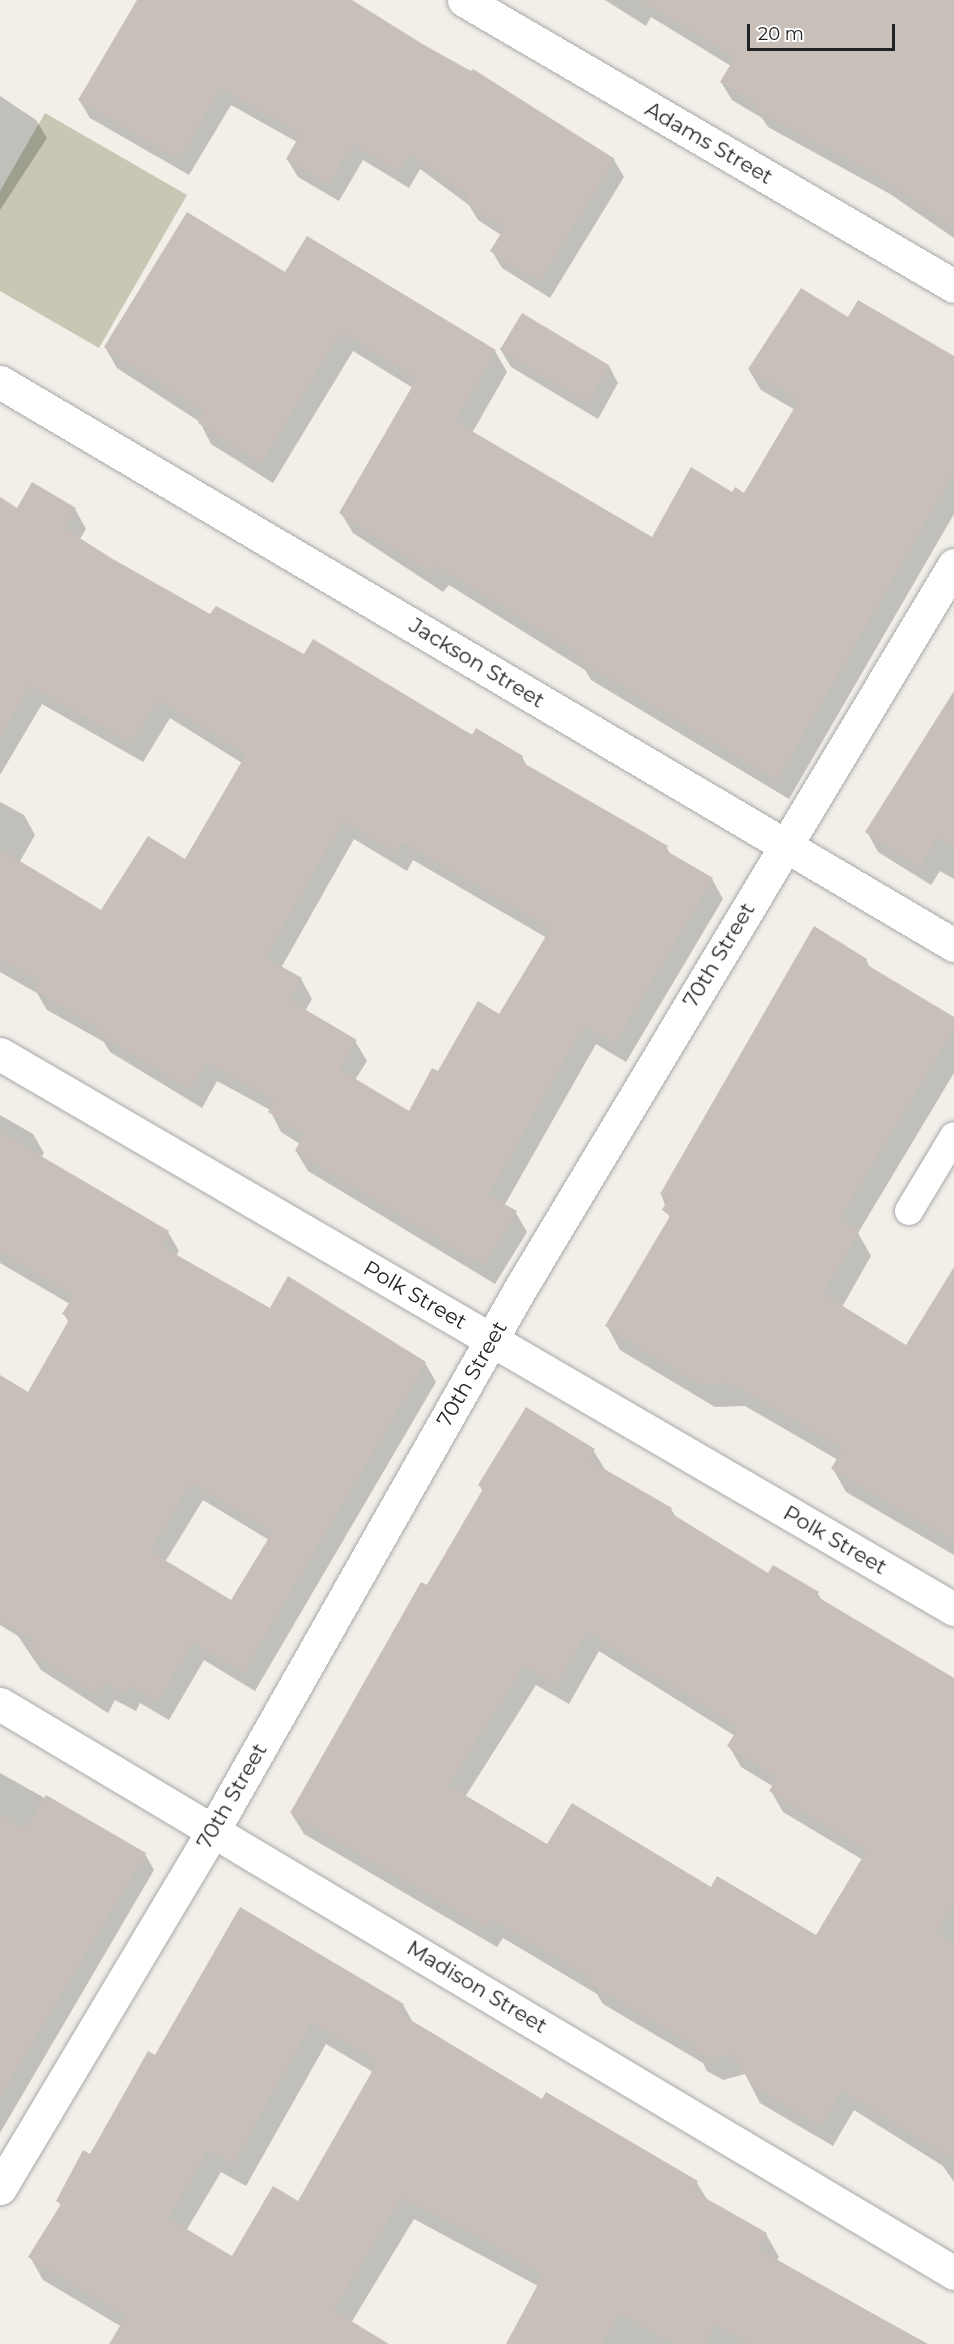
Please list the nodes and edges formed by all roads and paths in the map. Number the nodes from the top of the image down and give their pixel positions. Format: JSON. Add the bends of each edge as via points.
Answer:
{"nodes":[{"id":1,"x":464,"y":0,"type":"edge"},
{"id":2,"x":954,"y":286,"type":"edge"},
{"id":3,"x":0,"y":382,"type":"edge"},
{"id":4,"x":954,"y":565,"type":"edge"},
{"id":5,"x":784,"y":844,"type":"junction"},
{"id":6,"x":954,"y":945,"type":"edge"},
{"id":7,"x":0,"y":1054,"type":"edge"},
{"id":8,"x":954,"y":1136,"type":"edge"},
{"id":9,"x":909,"y":1211,"type":"dead end"},
{"id":10,"x":492,"y":1340,"type":"junction"},
{"id":11,"x":954,"y":1610,"type":"edge"},
{"id":12,"x":0,"y":1704,"type":"edge"},
{"id":13,"x":214,"y":1830,"type":"junction"},
{"id":14,"x":0,"y":2188,"type":"edge"},
{"id":15,"x":954,"y":2273,"type":"edge"}],
"edges":[{"from":1,"to":2,"type":"street","name":"Adams Street"},
{"from":3,"to":5,"type":"street","name":"Jackson Street"},
{"from":4,"to":5,"type":"street","name":"70th Street"},
{"from":5,"to":6,"type":"street","name":"Jackson Street"},
{"from":5,"to":10,"type":"street","name":"70th Street"},
{"from":7,"to":10,"type":"street","name":"Polk Street"},
{"from":8,"to":9,"type":"lane"},
{"from":10,"to":11,"type":"street","name":"Polk Street"},
{"from":10,"to":13,"type":"street","name":"70th Street"},
{"from":12,"to":13,"type":"street","name":"Madison Street"},
{"from":13,"to":14,"type":"street","name":"70th Street"},
{"from":13,"to":15,"type":"street","name":"Madison Street"}]}
